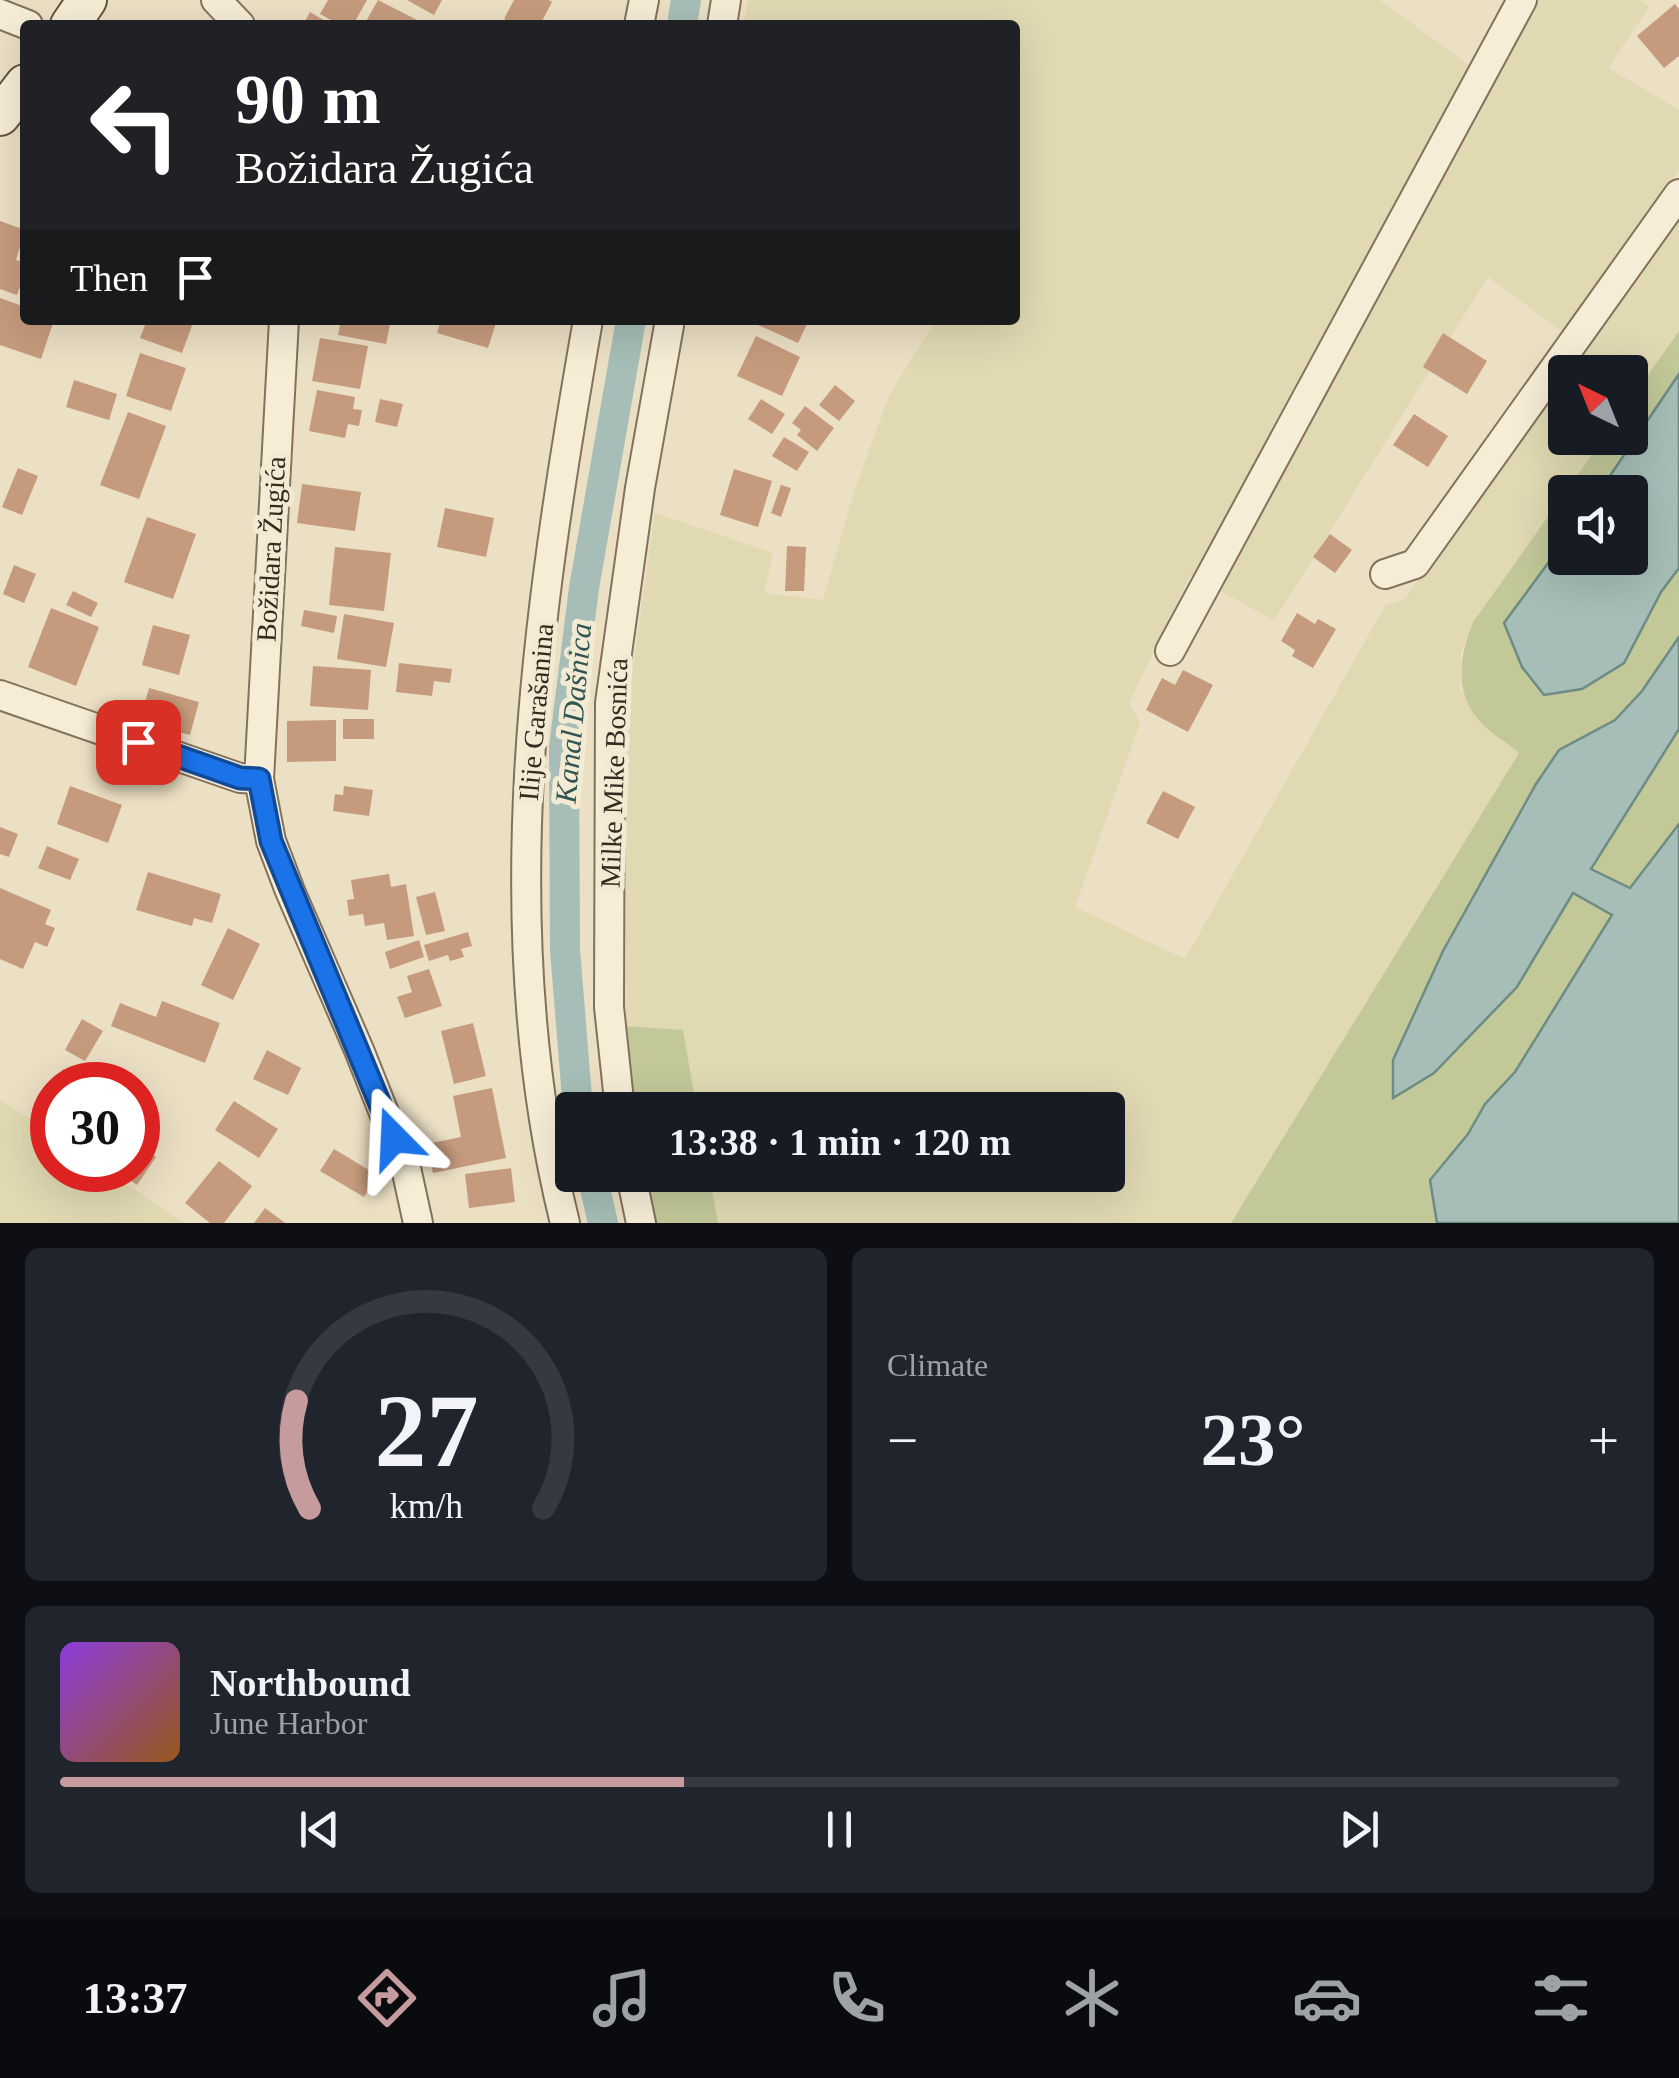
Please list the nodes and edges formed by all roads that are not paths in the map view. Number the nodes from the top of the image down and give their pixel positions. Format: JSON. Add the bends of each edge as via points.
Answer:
{"nodes":[{"id":1,"x":216,"y":0,"type":"edge"},
{"id":2,"x":1522,"y":0,"type":"edge"},
{"id":3,"x":235,"y":20,"type":"edge"},
{"id":4,"x":20,"y":90,"type":"edge"},
{"id":5,"x":0,"y":116,"type":"edge"},
{"id":6,"x":1679,"y":194,"type":"edge"},
{"id":7,"x":284,"y":325,"type":"edge"},
{"id":8,"x":587,"y":325,"type":"edge"},
{"id":9,"x":669,"y":325,"type":"edge"},
{"id":10,"x":1385,"y":574,"type":"dead end"},
{"id":11,"x":1170,"y":651,"type":"dead end"},
{"id":12,"x":0,"y":695,"type":"edge"},
{"id":13,"x":259,"y":779,"type":"junction"},
{"id":14,"x":618,"y":1092,"type":"edge"},
{"id":15,"x":635,"y":1192,"type":"edge"},
{"id":16,"x":418,"y":1223,"type":"edge"},
{"id":17,"x":565,"y":1223,"type":"edge"},
{"id":18,"x":641,"y":1223,"type":"edge"}],
"edges":[{"from":1,"to":3,"type":"street"},
{"from":2,"to":11,"type":"street"},
{"from":4,"to":5,"type":"main road"},
{"from":6,"to":10,"type":"street","via":[[1415,564]]},
{"from":7,"to":13,"type":"street","name":"Božidara Žugića"},
{"from":8,"to":17,"type":"street","name":"Ilije Garašanina","via":[[559,485],[528,764],[528,998],[548,1157]]},
{"from":9,"to":14,"type":"street","name":"Milke Mike Bosnića","via":[[610,703],[609,1008]]},
{"from":12,"to":13,"type":"street"},
{"from":13,"to":16,"type":"street","name":"Božidara Žugića","via":[[271,841],[406,1168]]},
{"from":15,"to":18,"type":"street"}]}
